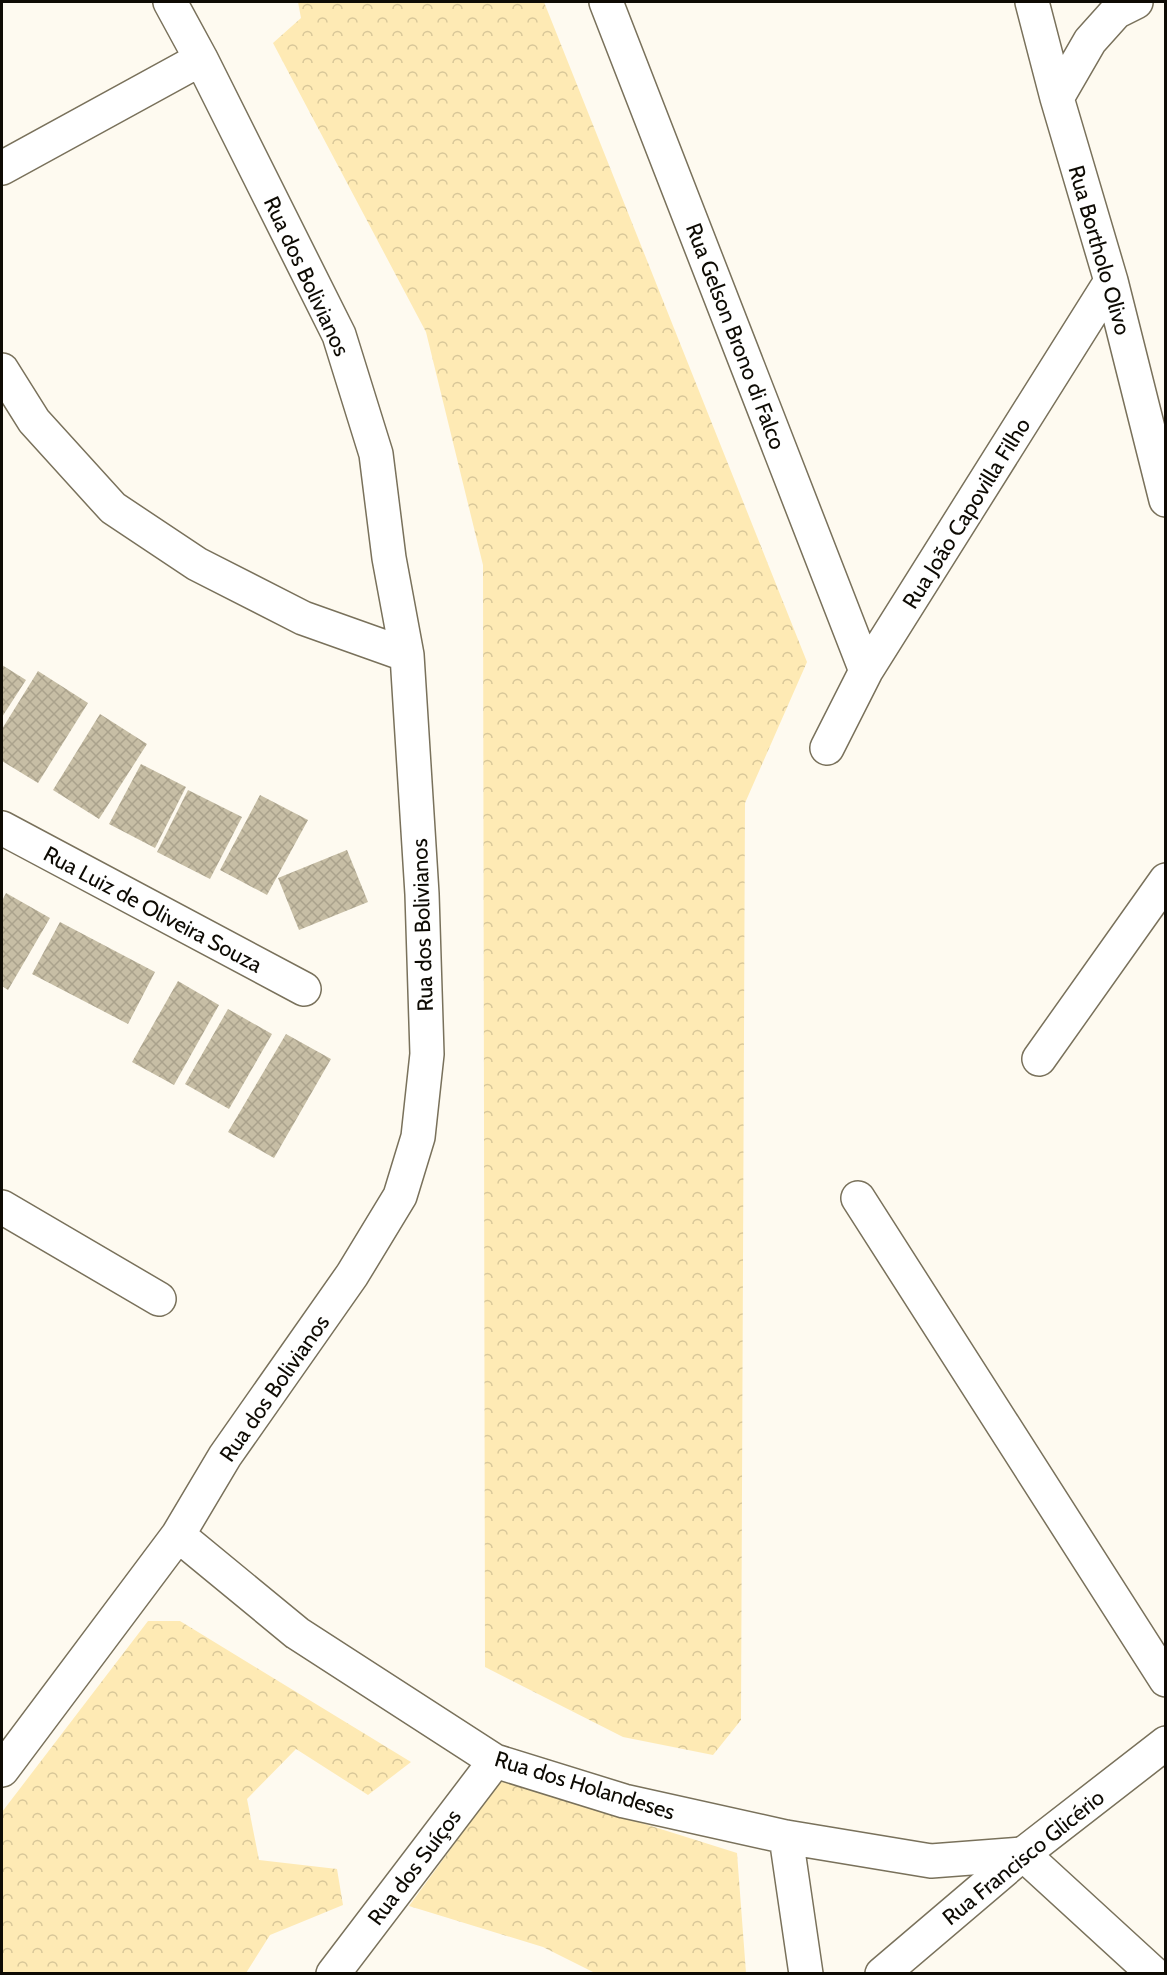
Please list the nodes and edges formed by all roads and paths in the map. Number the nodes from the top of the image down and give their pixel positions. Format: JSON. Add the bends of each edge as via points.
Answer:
{"nodes":[{"id":1,"x":170,"y":2,"type":"edge"},
{"id":2,"x":606,"y":2,"type":"edge"},
{"id":3,"x":1032,"y":2,"type":"edge"},
{"id":4,"x":1136,"y":2,"type":"edge"},
{"id":5,"x":201,"y":59,"type":"junction"},
{"id":6,"x":1057,"y":98,"type":"junction"},
{"id":7,"x":2,"y":168,"type":"edge"},
{"id":8,"x":1111,"y":281,"type":"junction"},
{"id":9,"x":2,"y":370,"type":"edge"},
{"id":10,"x":1166,"y":500,"type":"edge"},
{"id":11,"x":407,"y":655,"type":"junction"},
{"id":12,"x":866,"y":671,"type":"junction"},
{"id":13,"x":827,"y":748,"type":"dead end"},
{"id":14,"x":2,"y":828,"type":"edge"},
{"id":15,"x":1166,"y":880,"type":"edge"},
{"id":16,"x":304,"y":989,"type":"dead end"},
{"id":17,"x":1039,"y":1059,"type":"dead end"},
{"id":18,"x":858,"y":1198,"type":"dead end"},
{"id":19,"x":2,"y":1207,"type":"edge"},
{"id":20,"x":159,"y":1299,"type":"dead end"},
{"id":21,"x":178,"y":1535,"type":"junction"},
{"id":22,"x":1166,"y":1680,"type":"edge"},
{"id":23,"x":1166,"y":1743,"type":"edge"},
{"id":24,"x":495,"y":1761,"type":"junction"},
{"id":25,"x":2,"y":1770,"type":"edge"},
{"id":26,"x":786,"y":1837,"type":"junction"},
{"id":27,"x":1023,"y":1854,"type":"junction"},
{"id":28,"x":333,"y":1974,"type":"edge"},
{"id":29,"x":806,"y":1974,"type":"edge"},
{"id":30,"x":882,"y":1974,"type":"edge"},
{"id":31,"x":1154,"y":1974,"type":"edge"}],
"edges":[{"from":1,"to":5,"type":"street","name":"Rua dos Bolivianos"},
{"from":2,"to":12,"type":"street","name":"Rua Gelson Brono di Falco"},
{"from":3,"to":6,"type":"street","name":"Rua Bortholo Olivo"},
{"from":4,"to":6,"type":"street","via":[[1116,12],[1090,41]]},
{"from":5,"to":7,"type":"street"},
{"from":5,"to":11,"type":"street","name":"Rua dos Bolivianos","via":[[339,334],[376,454],[389,558]]},
{"from":6,"to":8,"type":"street","name":"Rua Bortholo Olivo"},
{"from":8,"to":10,"type":"street","name":"Rua Bortholo Olivo"},
{"from":8,"to":12,"type":"street","name":"Rua João Capovilla Filho"},
{"from":9,"to":11,"type":"street","via":[[34,421],[113,508],[197,564],[303,618]]},
{"from":11,"to":21,"type":"street","name":"Rua dos Bolivianos","via":[[423,894],[427,1054],[418,1137],[400,1196],[358,1265],[225,1456]]},
{"from":12,"to":13,"type":"street","name":"Rua João Capovilla Filho"},
{"from":14,"to":16,"type":"street","name":"Rua Luiz de Oliveira Souza"},
{"from":15,"to":17,"type":"street"},
{"from":18,"to":22,"type":"street"},
{"from":19,"to":20,"type":"street"},
{"from":21,"to":24,"type":"street","name":"Rua dos Holandeses","via":[[297,1633]]},
{"from":21,"to":25,"type":"street","name":"Rua dos Bolivianos"},
{"from":23,"to":27,"type":"street","name":"Rua Francisco Glicério"},
{"from":24,"to":26,"type":"street","name":"Rua dos Holandeses","via":[[624,1801]]},
{"from":24,"to":28,"type":"street","name":"Rua dos Suíços"},
{"from":26,"to":27,"type":"street","name":"Rua dos Holandeses","via":[[931,1861]]},
{"from":26,"to":29,"type":"street"},
{"from":27,"to":30,"type":"street","name":"Rua Francisco Glicério"},
{"from":27,"to":31,"type":"street"}]}
